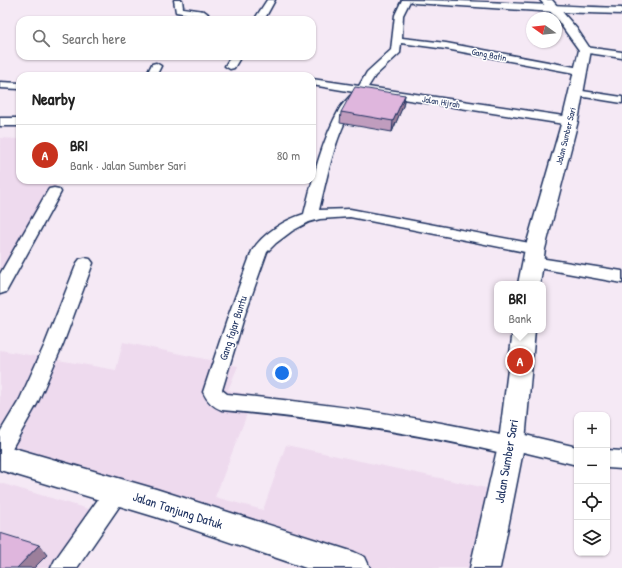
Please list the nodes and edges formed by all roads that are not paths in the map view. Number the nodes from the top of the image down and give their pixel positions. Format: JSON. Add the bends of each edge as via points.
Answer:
{"nodes":[{"id":1,"x":178,"y":0,"type":"edge"},
{"id":2,"x":271,"y":0,"type":"edge"},
{"id":3,"x":406,"y":0,"type":"edge"},
{"id":4,"x":414,"y":0,"type":"edge"},
{"id":5,"x":430,"y":0,"type":"edge"},
{"id":6,"x":550,"y":5,"type":"edge"},
{"id":7,"x":622,"y":11,"type":"edge"},
{"id":8,"x":204,"y":14,"type":"dead end"},
{"id":9,"x":261,"y":16,"type":"edge"},
{"id":10,"x":397,"y":40,"type":"junction"},
{"id":11,"x":585,"y":50,"type":"junction"},
{"id":12,"x":622,"y":55,"type":"edge"},
{"id":13,"x":234,"y":60,"type":"edge"},
{"id":14,"x":230,"y":66,"type":"dead end"},
{"id":15,"x":580,"y":71,"type":"junction"},
{"id":16,"x":316,"y":83,"type":"edge"},
{"id":17,"x":0,"y":85,"type":"edge"},
{"id":18,"x":16,"y":86,"type":"edge"},
{"id":19,"x":362,"y":89,"type":"junction"},
{"id":20,"x":576,"y":93,"type":"junction"},
{"id":21,"x":622,"y":100,"type":"edge"},
{"id":22,"x":570,"y":121,"type":"junction"},
{"id":23,"x":0,"y":122,"type":"edge"},
{"id":24,"x":16,"y":122,"type":"edge"},
{"id":25,"x":54,"y":192,"type":"dead end"},
{"id":26,"x":311,"y":216,"type":"junction"},
{"id":27,"x":534,"y":255,"type":"junction"},
{"id":28,"x":85,"y":263,"type":"dead end"},
{"id":29,"x":622,"y":277,"type":"edge"},
{"id":30,"x":530,"y":281,"type":"edge"},
{"id":31,"x":0,"y":288,"type":"edge"},
{"id":32,"x":524,"y":333,"type":"edge"},
{"id":33,"x":511,"y":444,"type":"junction"},
{"id":34,"x":0,"y":451,"type":"edge"},
{"id":35,"x":574,"y":455,"type":"edge"},
{"id":36,"x":0,"y":457,"type":"edge"},
{"id":37,"x":610,"y":459,"type":"edge"},
{"id":38,"x":622,"y":460,"type":"edge"},
{"id":39,"x":117,"y":491,"type":"junction"},
{"id":40,"x":312,"y":561,"type":"edge"},
{"id":41,"x":63,"y":568,"type":"edge"},
{"id":42,"x":354,"y":568,"type":"edge"},
{"id":43,"x":485,"y":568,"type":"edge"}],
"edges":[{"from":1,"to":8,"type":"street","via":[[179,10]]},
{"from":2,"to":9,"type":"street"},
{"from":3,"to":10,"type":"street","via":[[399,15]]},
{"from":4,"to":5,"type":"street"},
{"from":5,"to":6,"type":"street"},
{"from":6,"to":7,"type":"street"},
{"from":6,"to":11,"type":"street"},
{"from":10,"to":15,"type":"street","name":"Gang Batin","via":[[446,46]]},
{"from":10,"to":19,"type":"street","via":[[396,51],[371,74]]},
{"from":11,"to":12,"type":"street"},
{"from":11,"to":15,"type":"street","name":"Jalan Sumber Sari"},
{"from":13,"to":14,"type":"street"},
{"from":15,"to":20,"type":"street","name":"Jalan Sumber Sari"},
{"from":16,"to":19,"type":"street","name":"Jalan Hijrah"},
{"from":17,"to":18,"type":"street"},
{"from":19,"to":22,"type":"street","name":"Jalan Hijrah"},
{"from":19,"to":26,"type":"street","via":[[346,108],[335,131]]},
{"from":20,"to":21,"type":"street"},
{"from":20,"to":22,"type":"street","name":"Jalan Sumber Sari"},
{"from":22,"to":27,"type":"street","name":"Jalan Sumber Sari"},
{"from":23,"to":24,"type":"street"},
{"from":25,"to":31,"type":"street"},
{"from":26,"to":27,"type":"street","name":"Gang fajar Buntu","via":[[350,213]]},
{"from":26,"to":33,"type":"street","name":"Gang fajar Buntu","via":[[294,222],[260,251],[212,392],[222,402],[383,421]]},
{"from":27,"to":29,"type":"street","name":"Gang fajar Buntu"},
{"from":27,"to":30,"type":"street","name":"Jalan Sumber Sari"},
{"from":28,"to":34,"type":"street","via":[[27,404]]},
{"from":32,"to":33,"type":"street","name":"Jalan Sumber Sari"},
{"from":33,"to":35,"type":"street"},
{"from":33,"to":43,"type":"street","name":"Jalan Sumber Sari"},
{"from":36,"to":39,"type":"main road","name":"Jalan Tanjung Datuk"},
{"from":37,"to":38,"type":"street"},
{"from":39,"to":40,"type":"main road","name":"Jalan Tanjung Datuk"},
{"from":39,"to":41,"type":"street"},
{"from":40,"to":42,"type":"main road","name":"Jalan Tanjung Datuk"}]}
